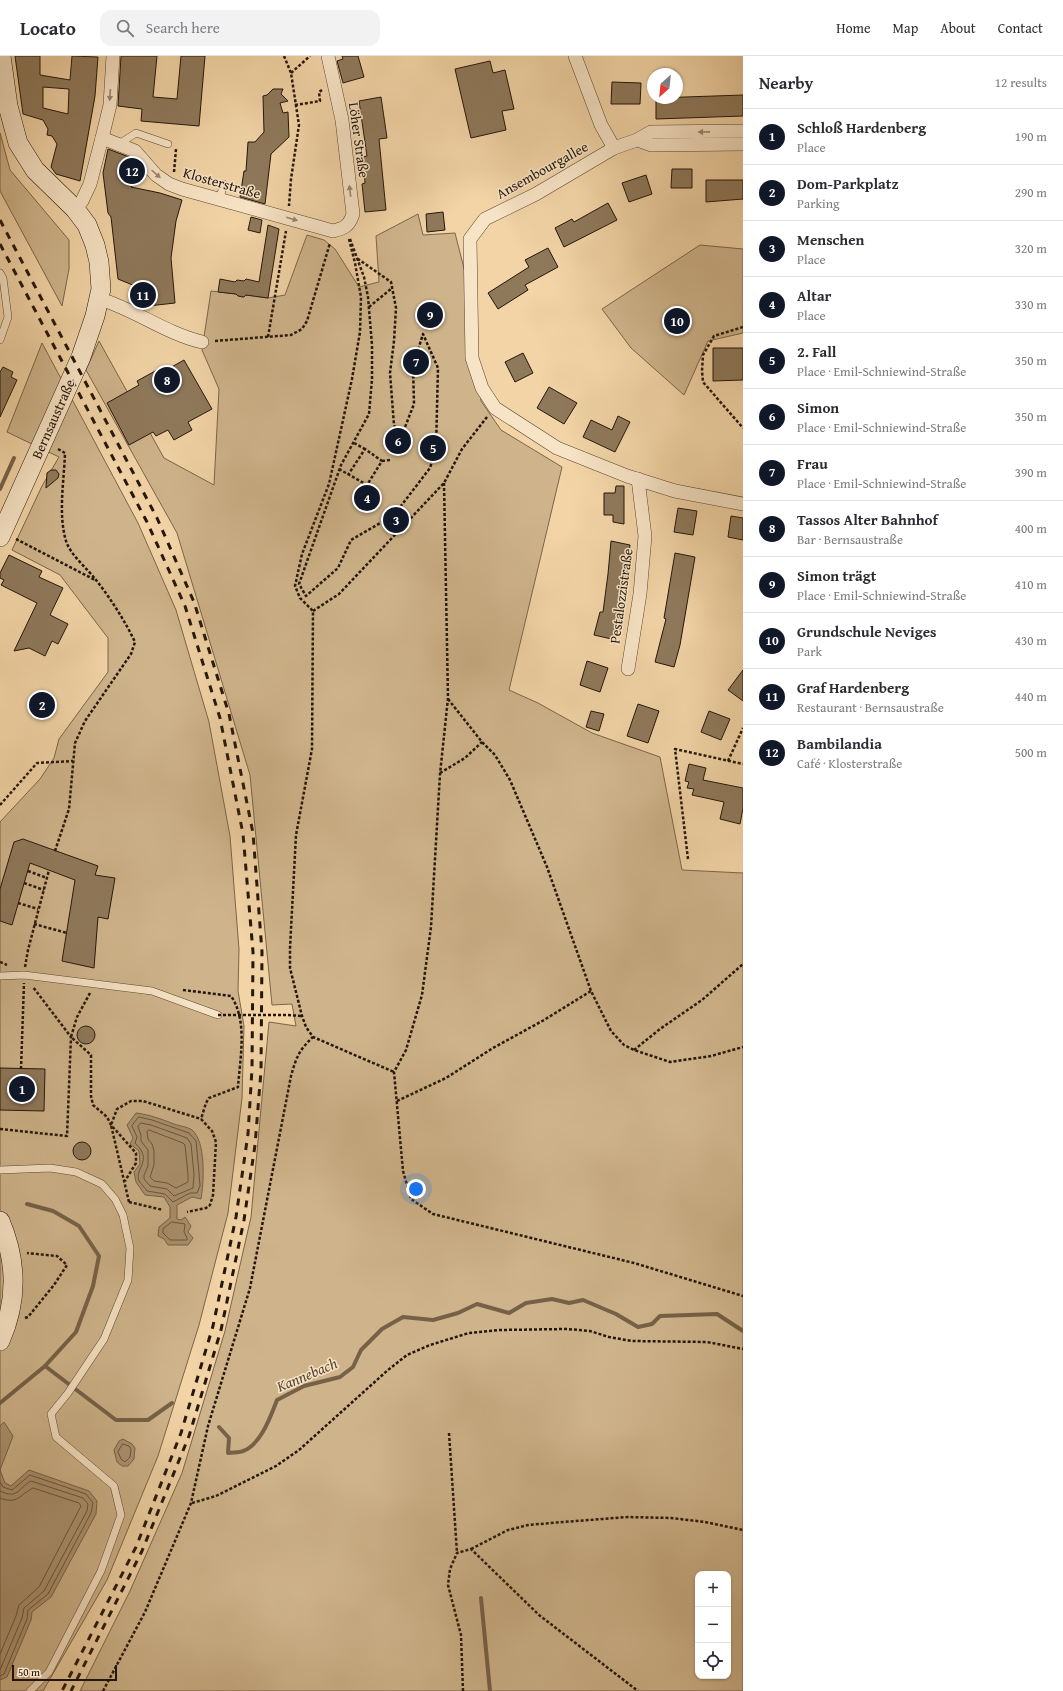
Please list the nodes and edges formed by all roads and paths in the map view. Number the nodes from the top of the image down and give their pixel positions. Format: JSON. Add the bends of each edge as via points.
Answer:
{"nodes":[{"id":1,"x":1,"y":56,"type":"edge"},
{"id":2,"x":113,"y":56,"type":"edge"},
{"id":3,"x":284,"y":56,"type":"edge"},
{"id":4,"x":310,"y":56,"type":"edge"},
{"id":5,"x":328,"y":56,"type":"edge"},
{"id":6,"x":575,"y":56,"type":"edge"},
{"id":7,"x":291,"y":73,"type":"junction"},
{"id":8,"x":319,"y":92,"type":"dead end"},
{"id":9,"x":295,"y":105,"type":"junction"},
{"id":10,"x":743,"y":131,"type":"edge"},
{"id":11,"x":102,"y":138,"type":"junction"},
{"id":12,"x":637,"y":140,"type":"junction"},
{"id":13,"x":119,"y":144,"type":"junction"},
{"id":14,"x":168,"y":144,"type":"joint"},
{"id":15,"x":743,"y":144,"type":"edge"},
{"id":16,"x":614,"y":148,"type":"junction"},
{"id":17,"x":174,"y":172,"type":"dead end"},
{"id":18,"x":223,"y":184,"type":"dead end"},
{"id":19,"x":220,"y":200,"type":"junction"},
{"id":20,"x":75,"y":209,"type":"junction"},
{"id":21,"x":288,"y":218,"type":"junction"},
{"id":22,"x":339,"y":229,"type":"junction"},
{"id":23,"x":358,"y":259,"type":"junction"},
{"id":24,"x":0,"y":273,"type":"edge"},
{"id":25,"x":392,"y":288,"type":"junction"},
{"id":26,"x":100,"y":299,"type":"junction"},
{"id":27,"x":369,"y":308,"type":"junction"},
{"id":28,"x":743,"y":327,"type":"edge"},
{"id":29,"x":268,"y":337,"type":"junction"},
{"id":30,"x":0,"y":340,"type":"edge"},
{"id":31,"x":202,"y":342,"type":"joint"},
{"id":32,"x":495,"y":408,"type":"junction"},
{"id":33,"x":743,"y":428,"type":"edge"},
{"id":34,"x":43,"y":442,"type":"junction"},
{"id":35,"x":354,"y":443,"type":"junction"},
{"id":36,"x":365,"y":449,"type":"junction"},
{"id":37,"x":390,"y":460,"type":"dead end"},
{"id":38,"x":382,"y":461,"type":"junction"},
{"id":39,"x":339,"y":469,"type":"junction"},
{"id":40,"x":348,"y":475,"type":"junction"},
{"id":41,"x":638,"y":479,"type":"junction"},
{"id":42,"x":444,"y":483,"type":"junction"},
{"id":43,"x":367,"y":486,"type":"junction"},
{"id":44,"x":367,"y":494,"type":"dead end"},
{"id":45,"x":743,"y":504,"type":"edge"},
{"id":46,"x":1,"y":535,"type":"edge"},
{"id":47,"x":98,"y":581,"type":"junction"},
{"id":48,"x":313,"y":611,"type":"junction"},
{"id":49,"x":628,"y":669,"type":"dead end"},
{"id":50,"x":448,"y":698,"type":"junction"},
{"id":51,"x":743,"y":728,"type":"edge"},
{"id":52,"x":482,"y":742,"type":"junction"},
{"id":53,"x":728,"y":761,"type":"junction"},
{"id":54,"x":73,"y":762,"type":"junction"},
{"id":55,"x":743,"y":764,"type":"edge"},
{"id":56,"x":440,"y":774,"type":"junction"},
{"id":57,"x":0,"y":805,"type":"edge"},
{"id":58,"x":55,"y":851,"type":"dead end"},
{"id":59,"x":688,"y":859,"type":"dead end"},
{"id":60,"x":49,"y":870,"type":"dead end"},
{"id":61,"x":28,"y":871,"type":"dead end"},
{"id":62,"x":47,"y":878,"type":"junction"},
{"id":63,"x":24,"y":883,"type":"dead end"},
{"id":64,"x":44,"y":890,"type":"junction"},
{"id":65,"x":18,"y":903,"type":"dead end"},
{"id":66,"x":38,"y":909,"type":"junction"},
{"id":67,"x":34,"y":924,"type":"junction"},
{"id":68,"x":67,"y":933,"type":"dead end"},
{"id":69,"x":743,"y":964,"type":"edge"},
{"id":70,"x":24,"y":975,"type":"junction"},
{"id":71,"x":0,"y":976,"type":"edge"},
{"id":72,"x":95,"y":985,"type":"junction"},
{"id":73,"x":591,"y":991,"type":"junction"},
{"id":74,"x":161,"y":994,"type":"junction"},
{"id":75,"x":218,"y":1015,"type":"joint"},
{"id":76,"x":302,"y":1016,"type":"junction"},
{"id":77,"x":71,"y":1037,"type":"junction"},
{"id":78,"x":313,"y":1037,"type":"junction"},
{"id":79,"x":743,"y":1048,"type":"edge"},
{"id":80,"x":634,"y":1050,"type":"junction"},
{"id":81,"x":21,"y":1068,"type":"dead end"},
{"id":82,"x":394,"y":1072,"type":"junction"},
{"id":83,"x":397,"y":1101,"type":"junction"},
{"id":84,"x":201,"y":1119,"type":"junction"},
{"id":85,"x":111,"y":1125,"type":"junction"},
{"id":86,"x":0,"y":1129,"type":"edge"},
{"id":87,"x":0,"y":1170,"type":"edge"},
{"id":88,"x":125,"y":1181,"type":"junction"},
{"id":89,"x":129,"y":1202,"type":"junction"},
{"id":90,"x":164,"y":1210,"type":"dead end"},
{"id":91,"x":187,"y":1212,"type":"dead end"},
{"id":92,"x":123,"y":1215,"type":"junction"},
{"id":93,"x":0,"y":1221,"type":"edge"},
{"id":94,"x":8,"y":1240,"type":"junction"},
{"id":95,"x":743,"y":1296,"type":"edge"},
{"id":96,"x":9,"y":1323,"type":"junction"},
{"id":97,"x":0,"y":1341,"type":"edge"},
{"id":98,"x":743,"y":1349,"type":"edge"},
{"id":99,"x":449,"y":1433,"type":"dead end"},
{"id":100,"x":191,"y":1504,"type":"junction"},
{"id":101,"x":743,"y":1530,"type":"edge"},
{"id":102,"x":471,"y":1550,"type":"junction"},
{"id":103,"x":457,"y":1553,"type":"junction"},
{"id":104,"x":30,"y":1691,"type":"edge"},
{"id":105,"x":103,"y":1691,"type":"edge"},
{"id":106,"x":463,"y":1691,"type":"edge"},
{"id":107,"x":638,"y":1691,"type":"edge"}],
"edges":[{"from":1,"to":20,"type":"main road","name":"Bernsaustraße","via":[[8,106],[18,143],[35,170]]},
{"from":2,"to":11,"type":"street","one_way":true,"via":[[110,105]]},
{"from":3,"to":7,"type":"path"},
{"from":4,"to":7,"type":"path"},
{"from":22,"to":5,"type":"street","name":"Löher Straße","one_way":true,"via":[[350,222],[353,214],[342,120]]},
{"from":6,"to":16,"type":"street","via":[[601,125]]},
{"from":7,"to":9,"type":"path"},
{"from":8,"to":9,"type":"path","via":[[320,101]]},
{"from":9,"to":21,"type":"path","via":[[299,125]]},
{"from":10,"to":12,"type":"street","name":"Ansembourgallee","one_way":true,"via":[[651,132]]},
{"from":11,"to":13,"type":"street","name":"Klosterstraße"},
{"from":11,"to":20,"type":"street","via":[[90,184]]},
{"from":12,"to":15,"type":"street","via":[[651,145]]},
{"from":12,"to":16,"type":"street","name":"Ansembourgallee"},
{"from":13,"to":14,"type":"lane","via":[[136,133]]},
{"from":13,"to":19,"type":"street","name":"Klosterstraße","one_way":true,"via":[[135,150],[156,175],[168,184]]},
{"from":14,"to":17,"type":"path","via":[[177,146]]},
{"from":16,"to":32,"type":"street","name":"Ansembourgallee","via":[[536,194],[485,220],[470,239],[472,358],[482,388]]},
{"from":18,"to":19,"type":"lane"},
{"from":19,"to":21,"type":"street","name":"Klosterstraße"},
{"from":20,"to":26,"type":"main road","name":"Bernsaustraße","via":[[87,226],[95,246],[101,275]]},
{"from":21,"to":22,"type":"street","name":"Klosterstraße","one_way":true},
{"from":21,"to":29,"type":"path"},
{"from":22,"to":23,"type":"path"},
{"from":22,"to":29,"type":"path","via":[[302,329],[291,334]]},
{"from":22,"to":48,"type":"path","via":[[355,262],[361,296],[360,332],[329,484],[302,554],[295,586],[300,598]]},
{"from":23,"to":25,"type":"path","via":[[391,282]]},
{"from":23,"to":27,"type":"path"},
{"from":24,"to":30,"type":"lane","via":[[3,278],[8,317]]},
{"from":25,"to":27,"type":"path"},
{"from":25,"to":39,"type":"path","via":[[396,308],[390,373],[394,425],[400,440],[414,404],[413,366],[423,334],[438,368],[436,449],[430,468],[394,515],[351,540],[338,568],[306,596],[300,584]]},
{"from":26,"to":31,"type":"street","via":[[118,304],[183,337]]},
{"from":26,"to":34,"type":"main road","name":"Bernsaustraße","via":[[81,357]]},
{"from":27,"to":35,"type":"path","via":[[372,345],[369,414]]},
{"from":28,"to":33,"type":"path","via":[[714,336],[703,355],[702,371],[703,382]]},
{"from":29,"to":31,"type":"path"},
{"from":32,"to":41,"type":"street","via":[[557,448]]},
{"from":32,"to":42,"type":"path","via":[[462,449]]},
{"from":34,"to":46,"type":"main road","name":"Bernsaustraße"},
{"from":34,"to":47,"type":"path","via":[[64,453],[63,515],[67,543]]},
{"from":35,"to":36,"type":"path"},
{"from":35,"to":39,"type":"path"},
{"from":36,"to":38,"type":"path"},
{"from":36,"to":40,"type":"path"},
{"from":37,"to":38,"type":"path"},
{"from":38,"to":43,"type":"path"},
{"from":39,"to":40,"type":"path"},
{"from":40,"to":43,"type":"path"},
{"from":41,"to":45,"type":"street","via":[[675,492]]},
{"from":41,"to":49,"type":"street","name":"Pestalozzistraße","via":[[645,536],[640,594]]},
{"from":42,"to":48,"type":"path","via":[[339,594]]},
{"from":42,"to":50,"type":"path"},
{"from":43,"to":44,"type":"path"},
{"from":46,"to":47,"type":"path"},
{"from":47,"to":54,"type":"path","via":[[135,642],[131,654],[85,721],[75,743]]},
{"from":48,"to":76,"type":"path","via":[[312,749],[296,835],[290,948],[290,968]]},
{"from":50,"to":52,"type":"path"},
{"from":50,"to":56,"type":"path"},
{"from":51,"to":53,"type":"path"},
{"from":52,"to":56,"type":"path"},
{"from":52,"to":73,"type":"path","via":[[495,755],[510,780],[547,867]]},
{"from":53,"to":55,"type":"path"},
{"from":53,"to":59,"type":"path","via":[[675,749]]},
{"from":54,"to":57,"type":"path","via":[[37,763]]},
{"from":54,"to":58,"type":"path","via":[[69,809]]},
{"from":56,"to":82,"type":"path","via":[[431,927],[422,995],[406,1050]]},
{"from":60,"to":62,"type":"path"},
{"from":61,"to":62,"type":"path"},
{"from":62,"to":64,"type":"path"},
{"from":63,"to":64,"type":"path"},
{"from":64,"to":66,"type":"path"},
{"from":65,"to":66,"type":"path"},
{"from":66,"to":67,"type":"path"},
{"from":67,"to":68,"type":"path"},
{"from":67,"to":70,"type":"path"},
{"from":69,"to":80,"type":"path","via":[[702,1000],[660,1028]]},
{"from":70,"to":71,"type":"lane"},
{"from":70,"to":72,"type":"lane"},
{"from":70,"to":77,"type":"path"},
{"from":70,"to":81,"type":"path"},
{"from":72,"to":74,"type":"lane"},
{"from":72,"to":77,"type":"path","via":[[77,1017]]},
{"from":73,"to":80,"type":"path","via":[[611,1031],[624,1045]]},
{"from":73,"to":83,"type":"path","via":[[446,1078]]},
{"from":74,"to":75,"type":"lane"},
{"from":74,"to":84,"type":"path","via":[[161,988],[231,996],[236,1003],[242,1043],[238,1087],[209,1098]]},
{"from":75,"to":76,"type":"path","bridge":true},
{"from":76,"to":78,"type":"path"},
{"from":77,"to":85,"type":"path","via":[[91,1055],[93,1105],[107,1117]]},
{"from":77,"to":86,"type":"path","via":[[66,1136]]},
{"from":78,"to":82,"type":"path"},
{"from":78,"to":100,"type":"path","via":[[302,1047],[291,1076],[250,1288],[208,1426]]},
{"from":79,"to":80,"type":"path","via":[[670,1062]]},
{"from":82,"to":83,"type":"path"},
{"from":83,"to":95,"type":"path","via":[[403,1171],[411,1199],[433,1214],[634,1263]]},
{"from":84,"to":85,"type":"path","via":[[143,1101],[131,1102],[117,1109]]},
{"from":84,"to":91,"type":"path","via":[[212,1131],[216,1142],[213,1195],[206,1208]]},
{"from":85,"to":88,"type":"path"},
{"from":85,"to":88,"type":"path","via":[[136,1153],[136,1163]]},
{"from":87,"to":92,"type":"lane","via":[[50,1168],[76,1172],[102,1184]]},
{"from":88,"to":89,"type":"path"},
{"from":89,"to":90,"type":"path"},
{"from":89,"to":92,"type":"path"},
{"from":92,"to":104,"type":"lane","via":[[130,1248],[128,1280],[104,1339],[51,1414],[56,1437],[114,1486],[120,1515],[101,1572],[49,1672]]},
{"from":93,"to":94,"type":"main road"},
{"from":94,"to":96,"type":"main road","via":[[14,1280]]},
{"from":94,"to":96,"type":"path","via":[[28,1254],[57,1256],[67,1264],[28,1317]]},
{"from":96,"to":97,"type":"main road"},
{"from":98,"to":100,"type":"path","via":[[706,1342],[632,1341],[590,1331],[567,1329],[469,1333],[407,1355],[299,1450],[276,1466],[216,1496]]},
{"from":99,"to":103,"type":"path"},
{"from":100,"to":105,"type":"path","via":[[145,1612]]},
{"from":101,"to":102,"type":"path","via":[[671,1518],[628,1517],[528,1525],[508,1530]]},
{"from":102,"to":103,"type":"path"},
{"from":102,"to":107,"type":"path","via":[[539,1615]]},
{"from":103,"to":106,"type":"path","via":[[450,1569],[448,1585],[461,1635]]}]}
